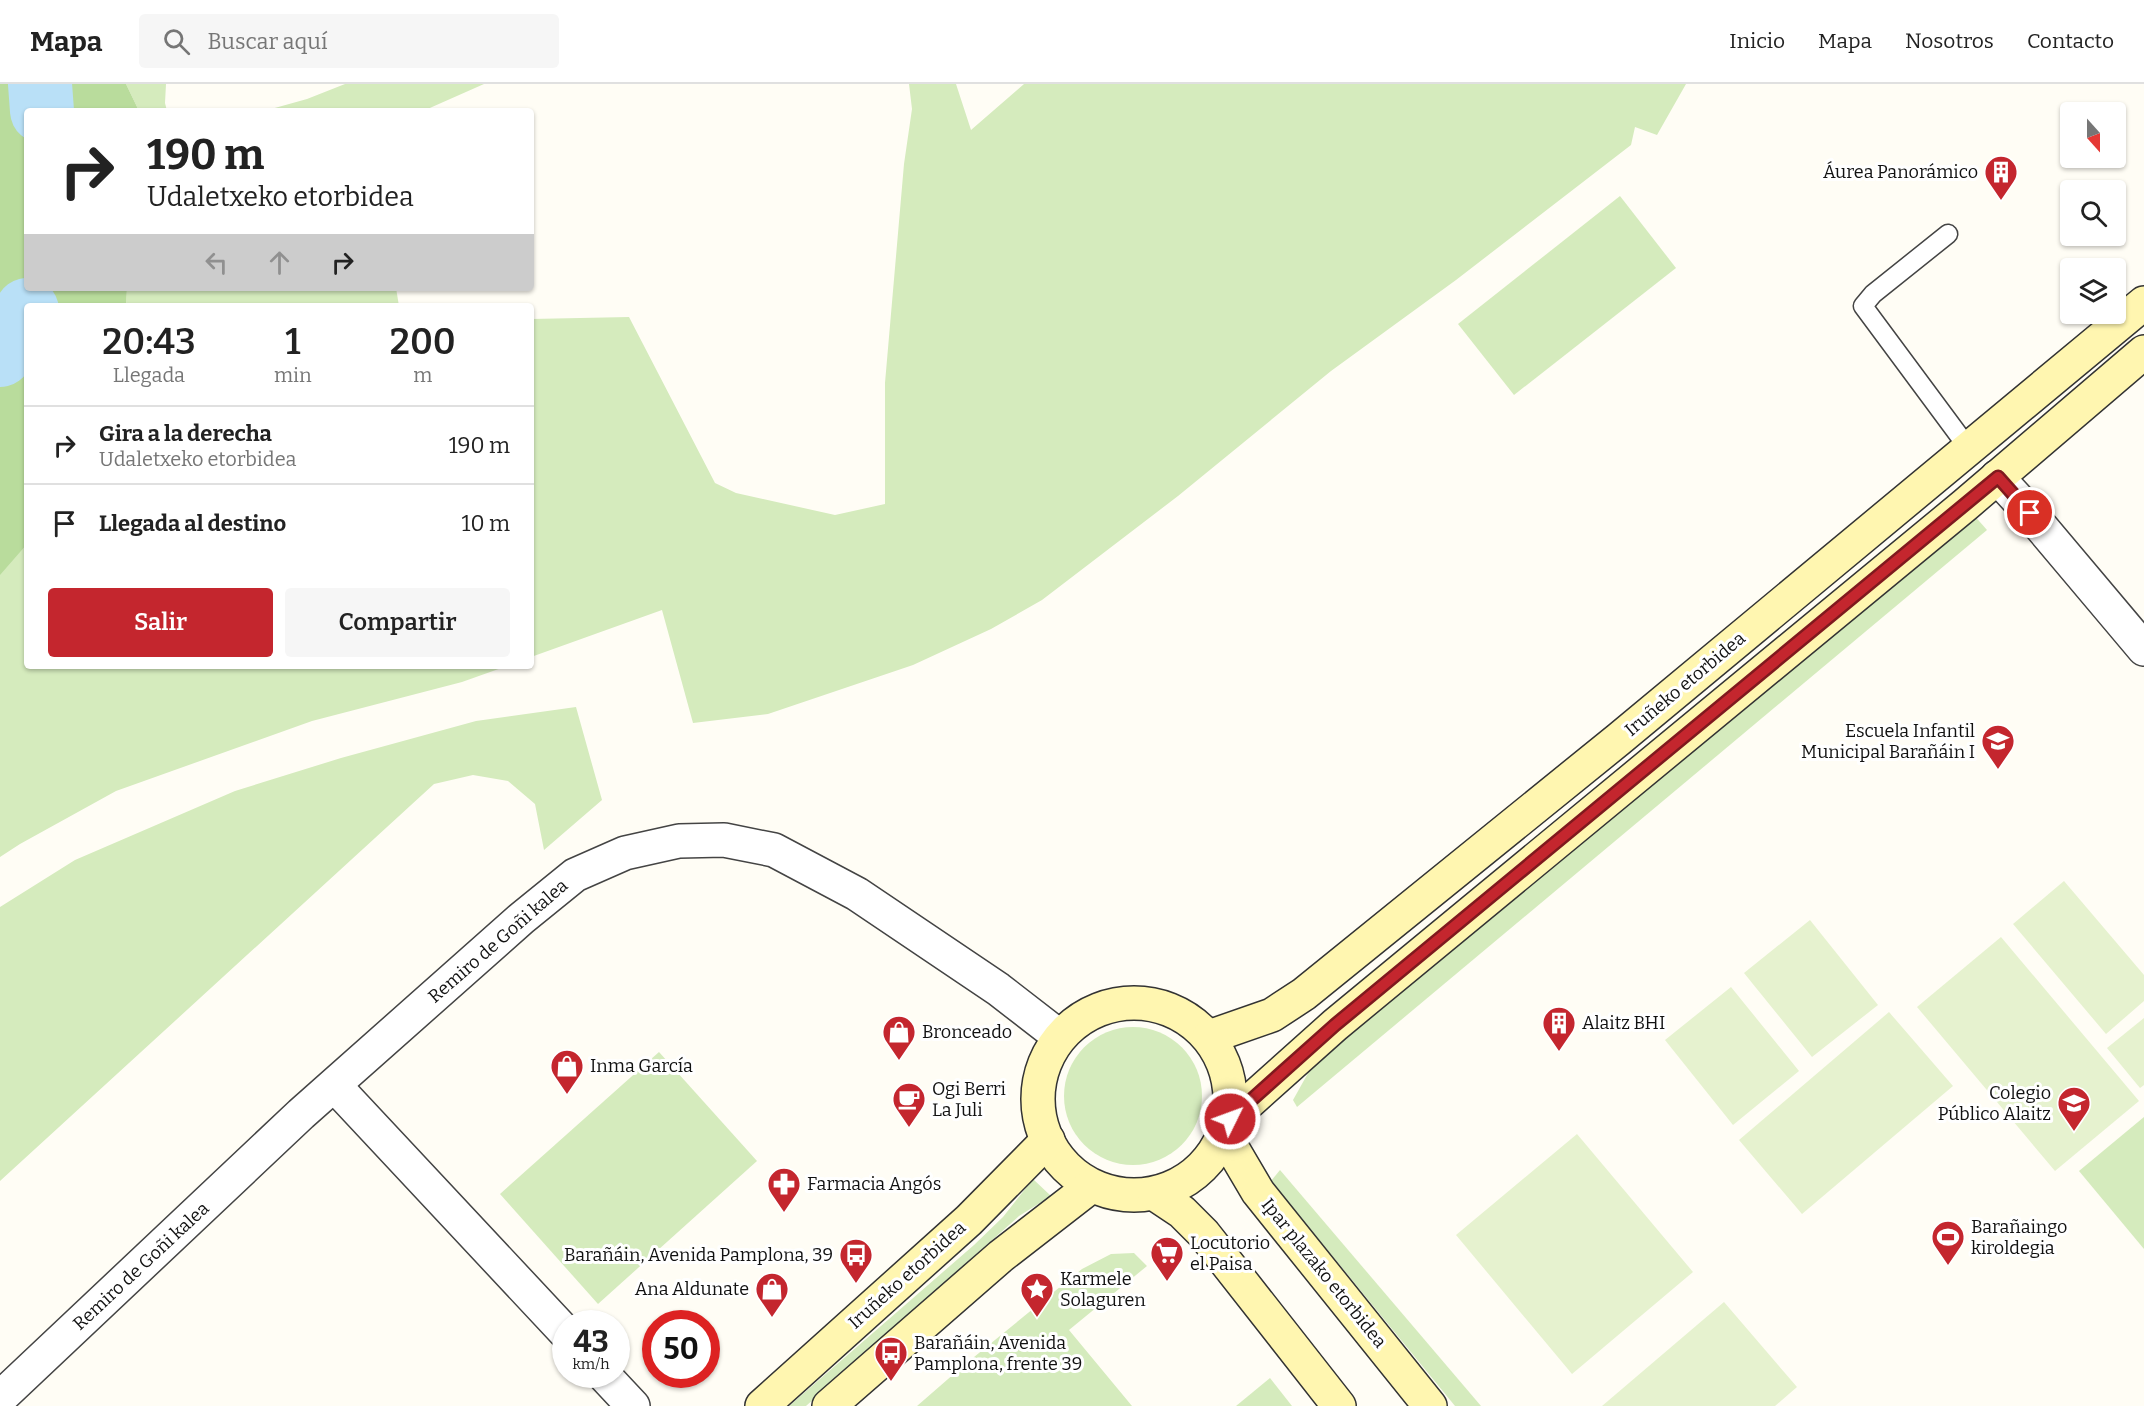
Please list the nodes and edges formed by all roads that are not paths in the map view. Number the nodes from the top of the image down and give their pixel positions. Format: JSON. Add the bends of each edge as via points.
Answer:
{"nodes":[{"id":1,"x":1948,"y":234,"type":"dead end"},
{"id":2,"x":2144,"y":303,"type":"edge"},
{"id":3,"x":2144,"y":352,"type":"edge"},
{"id":4,"x":1969,"y":449,"type":"junction"},
{"id":5,"x":1998,"y":477,"type":"junction"},
{"id":6,"x":2144,"y":649,"type":"edge"},
{"id":7,"x":1060,"y":1037,"type":"junction"},
{"id":8,"x":1209,"y":1037,"type":"junction"},
{"id":9,"x":335,"y":1086,"type":"junction"},
{"id":10,"x":1227,"y":1127,"type":"junction"},
{"id":11,"x":1048,"y":1140,"type":"junction"},
{"id":12,"x":1090,"y":1187,"type":"junction"},
{"id":13,"x":1155,"y":1194,"type":"junction"},
{"id":14,"x":552,"y":1318,"type":"edge"},
{"id":15,"x":616,"y":1388,"type":"edge"},
{"id":16,"x":0,"y":1398,"type":"edge"},
{"id":17,"x":633,"y":1406,"type":"edge"},
{"id":18,"x":762,"y":1406,"type":"edge"},
{"id":19,"x":830,"y":1406,"type":"edge"},
{"id":20,"x":1339,"y":1406,"type":"edge"},
{"id":21,"x":1430,"y":1406,"type":"edge"}],
"edges":[{"from":1,"to":4,"type":"lane","via":[[1863,306]]},
{"from":2,"to":4,"type":"main road","name":"Iruñeko etorbidea"},
{"from":3,"to":5,"type":"main road"},
{"from":4,"to":8,"type":"main road","name":"Iruñeko etorbidea","via":[[1304,994],[1272,1015]]},
{"from":5,"to":6,"type":"street"},
{"from":5,"to":10,"type":"main road","via":[[1340,1021]]},
{"from":7,"to":8,"type":"main road","via":[[1086,1015],[1118,1004],[1152,1004],[1183,1015]]},
{"from":7,"to":9,"type":"street","name":"Remiro de Goñi kalea","via":[[998,989],[857,894],[774,850],[724,840],[679,841],[625,853],[575,875]]},
{"from":7,"to":11,"type":"main road","via":[[1046,1060],[1038,1086],[1038,1113]]},
{"from":8,"to":10,"type":"main road","via":[[1224,1062],[1231,1090]]},
{"from":9,"to":14,"type":"street"},
{"from":9,"to":16,"type":"street","name":"Remiro de Goñi kalea"},
{"from":10,"to":13,"type":"main road","via":[[1209,1162],[1185,1183]]},
{"from":10,"to":21,"type":"main road","name":"Ipar plazako etorbidea","via":[[1258,1192]]},
{"from":11,"to":12,"type":"main road","via":[[1064,1167]]},
{"from":11,"to":18,"type":"main road","name":"Iruñeko etorbidea","via":[[969,1220]]},
{"from":12,"to":13,"type":"main road","via":[[1122,1196]]},
{"from":12,"to":19,"type":"main road","via":[[1001,1256]]},
{"from":13,"to":20,"type":"main road","via":[[1182,1212],[1204,1234]]},
{"from":15,"to":17,"type":"street"}]}
